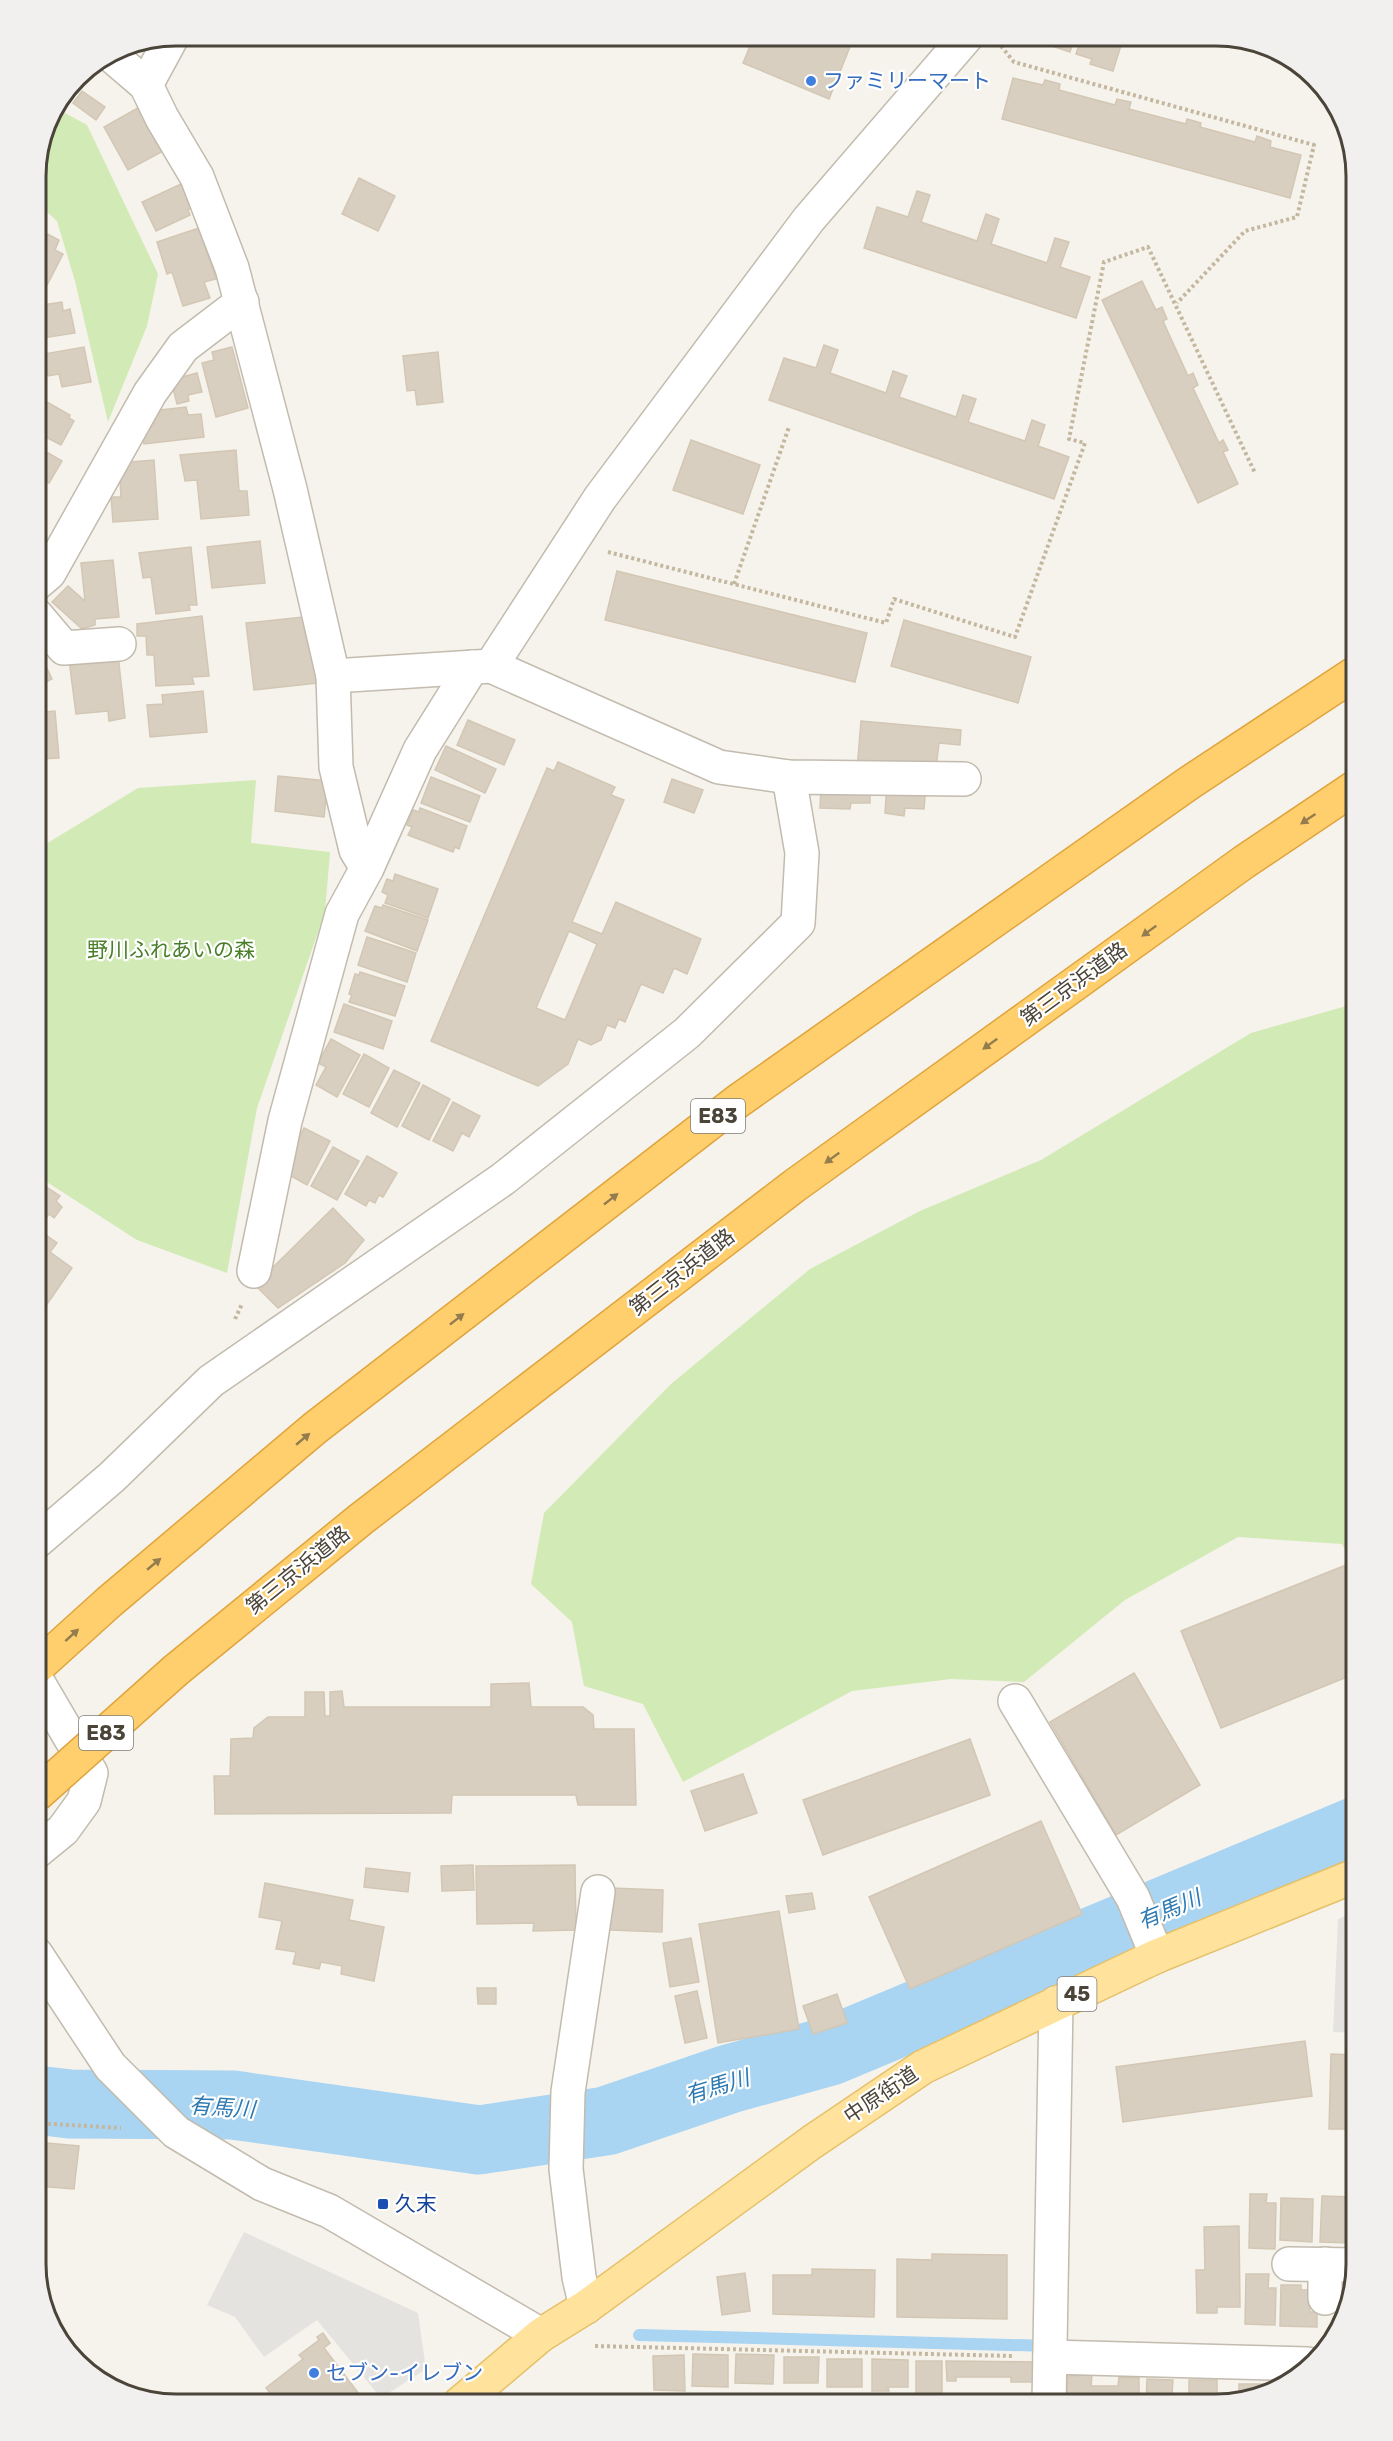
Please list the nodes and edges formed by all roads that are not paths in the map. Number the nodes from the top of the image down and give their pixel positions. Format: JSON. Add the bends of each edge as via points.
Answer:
{"nodes":[{"id":1,"x":166,"y":47,"type":"edge"},
{"id":2,"x":958,"y":47,"type":"edge"},
{"id":3,"x":118,"y":60,"type":"edge"},
{"id":4,"x":146,"y":85,"type":"junction"},
{"id":5,"x":242,"y":302,"type":"junction"},
{"id":6,"x":47,"y":575,"type":"edge"},
{"id":7,"x":47,"y":628,"type":"edge"},
{"id":8,"x":119,"y":644,"type":"dead end"},
{"id":9,"x":482,"y":667,"type":"junction"},
{"id":10,"x":333,"y":676,"type":"junction"},
{"id":11,"x":1346,"y":679,"type":"edge"},
{"id":12,"x":789,"y":777,"type":"junction"},
{"id":13,"x":964,"y":778,"type":"dead end"},
{"id":14,"x":1346,"y":793,"type":"edge"},
{"id":15,"x":367,"y":868,"type":"junction"},
{"id":16,"x":254,"y":1271,"type":"dead end"},
{"id":17,"x":46,"y":1533,"type":"edge"},
{"id":18,"x":46,"y":1659,"type":"edge"},
{"id":19,"x":46,"y":1697,"type":"edge"},
{"id":20,"x":1015,"y":1701,"type":"dead end"},
{"id":21,"x":46,"y":1786,"type":"edge"},
{"id":22,"x":46,"y":1844,"type":"edge"},
{"id":23,"x":1346,"y":1879,"type":"edge"},
{"id":24,"x":598,"y":1892,"type":"dead end"},
{"id":25,"x":1157,"y":1956,"type":"junction"},
{"id":26,"x":46,"y":1969,"type":"edge"},
{"id":27,"x":1056,"y":2004,"type":"junction"},
{"id":28,"x":1289,"y":2264,"type":"dead end"},
{"id":29,"x":1341,"y":2265,"type":"edge"},
{"id":30,"x":1325,"y":2298,"type":"dead end"},
{"id":31,"x":586,"y":2307,"type":"junction"},
{"id":32,"x":541,"y":2335,"type":"junction"},
{"id":33,"x":1050,"y":2357,"type":"junction"},
{"id":34,"x":1300,"y":2364,"type":"edge"},
{"id":35,"x":471,"y":2394,"type":"edge"},
{"id":36,"x":1049,"y":2394,"type":"edge"}],
"edges":[{"from":1,"to":4,"type":"street"},
{"from":2,"to":9,"type":"street","via":[[809,219],[600,498]]},
{"from":3,"to":4,"type":"street"},
{"from":4,"to":5,"type":"street","via":[[197,177]]},
{"from":5,"to":6,"type":"street","via":[[183,347],[150,393]]},
{"from":5,"to":10,"type":"street"},
{"from":7,"to":8,"type":"street","via":[[64,648]]},
{"from":9,"to":10,"type":"street"},
{"from":9,"to":12,"type":"street","via":[[719,767]]},
{"from":9,"to":15,"type":"street","via":[[420,750]]},
{"from":10,"to":15,"type":"street","via":[[336,767],[356,850]]},
{"from":18,"to":11,"type":"highway","number":"E83","one_way":true,"via":[[315,1428],[738,1101],[1189,783]]},
{"from":12,"to":13,"type":"street"},
{"from":12,"to":17,"type":"street","via":[[802,853],[798,923],[687,1033],[503,1179],[211,1381],[112,1477]]},
{"from":14,"to":21,"type":"highway","name":"第三京浜道路","number":"E83","one_way":true,"bridge":true,"via":[[1244,862],[794,1186],[361,1519],[176,1670]]},
{"from":15,"to":16,"type":"street","via":[[342,914],[285,1121]]},
{"from":19,"to":22,"type":"street","via":[[91,1773],[84,1801],[63,1830]]},
{"from":20,"to":25,"type":"street","via":[[1133,1898]]},
{"from":23,"to":25,"type":"main road","name":"中原街道","number":"45"},
{"from":24,"to":31,"type":"street","via":[[568,2092],[566,2169]]},
{"from":25,"to":27,"type":"main road","name":"中原街道","number":"45"},
{"from":26,"to":32,"type":"street","via":[[110,2066],[176,2132],[262,2184],[329,2211]]},
{"from":27,"to":31,"type":"main road","name":"中原街道","number":"45","via":[[923,2067],[812,2142]]},
{"from":27,"to":33,"type":"street"},
{"from":28,"to":29,"type":"street"},
{"from":29,"to":30,"type":"street"},
{"from":31,"to":32,"type":"main road","name":"中原街道","number":"45"},
{"from":32,"to":35,"type":"main road","name":"中原街道","number":"45"},
{"from":33,"to":34,"type":"street"},
{"from":33,"to":36,"type":"street"}]}
